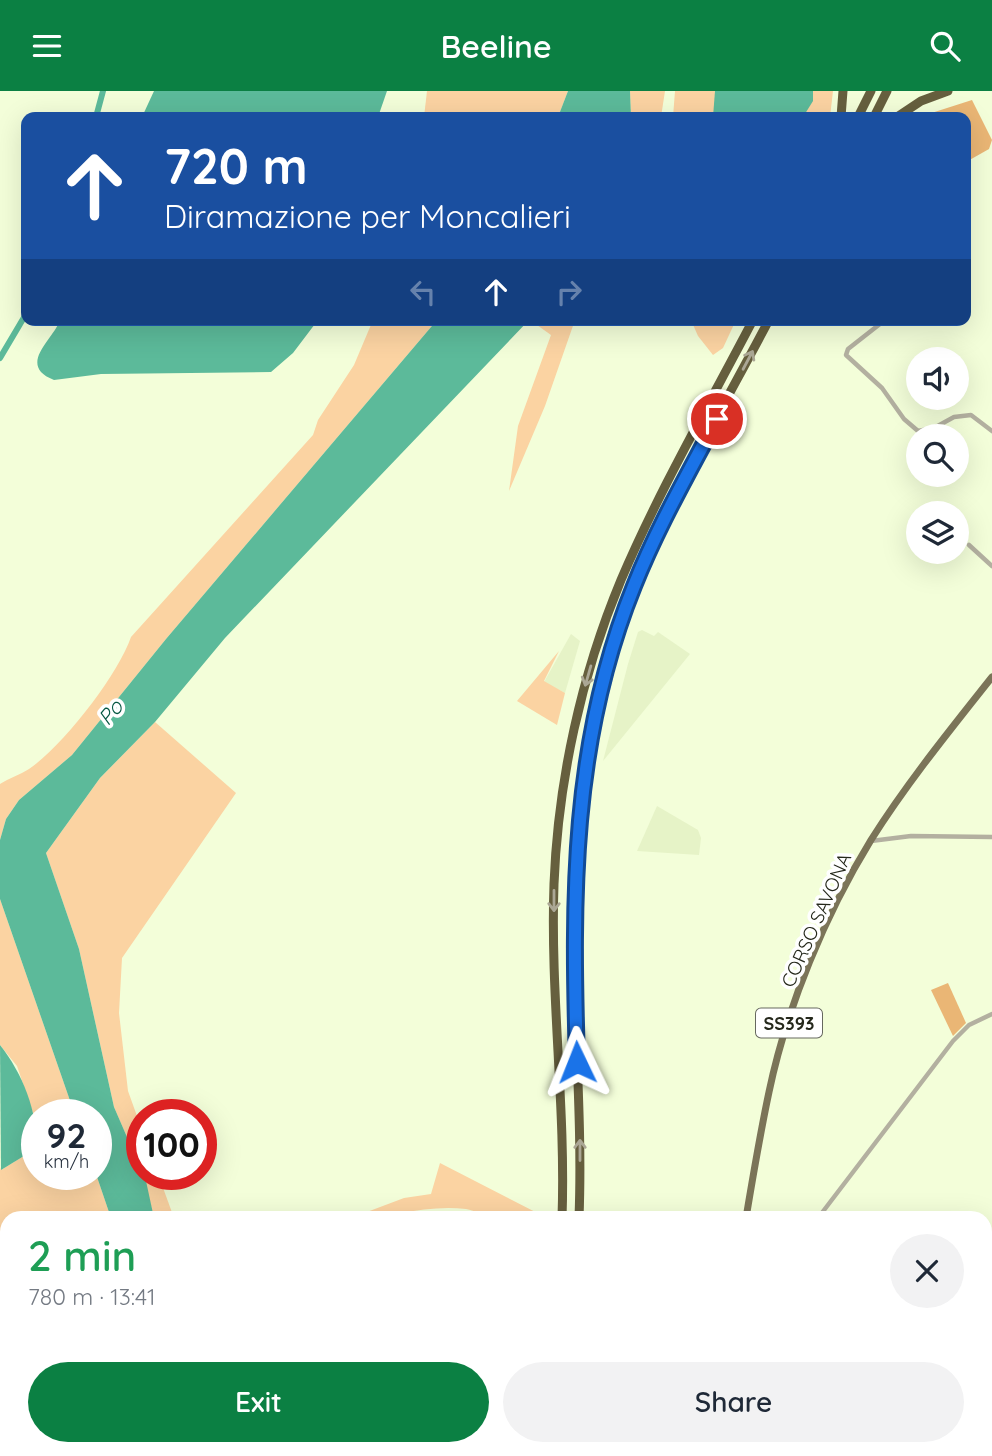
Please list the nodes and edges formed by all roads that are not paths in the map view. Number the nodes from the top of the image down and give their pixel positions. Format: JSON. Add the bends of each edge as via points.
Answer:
{"nodes":[{"id":1,"x":843,"y":91,"type":"edge"},
{"id":2,"x":870,"y":91,"type":"edge"},
{"id":3,"x":887,"y":91,"type":"edge"},
{"id":4,"x":948,"y":91,"type":"edge"},
{"id":5,"x":841,"y":112,"type":"edge"},
{"id":6,"x":860,"y":112,"type":"edge"},
{"id":7,"x":876,"y":112,"type":"edge"},
{"id":8,"x":904,"y":112,"type":"edge"},
{"id":9,"x":749,"y":326,"type":"edge"},
{"id":10,"x":766,"y":326,"type":"edge"},
{"id":11,"x":877,"y":326,"type":"edge"},
{"id":12,"x":992,"y":431,"type":"edge"},
{"id":13,"x":969,"y":545,"type":"dead end"},
{"id":14,"x":992,"y":566,"type":"edge"},
{"id":15,"x":992,"y":677,"type":"edge"},
{"id":16,"x":992,"y":837,"type":"edge"},
{"id":17,"x":871,"y":841,"type":"junction"},
{"id":18,"x":992,"y":1013,"type":"edge"},
{"id":19,"x":562,"y":1211,"type":"edge"},
{"id":20,"x":579,"y":1211,"type":"edge"},
{"id":21,"x":747,"y":1211,"type":"edge"},
{"id":22,"x":823,"y":1211,"type":"edge"}],
"edges":[{"from":1,"to":5,"type":"highway"},
{"from":2,"to":6,"type":"highway"},
{"from":3,"to":7,"type":"highway"},
{"from":4,"to":8,"type":"highway"},
{"from":9,"to":19,"type":"highway","one_way":true,"via":[[642,535],[610,608],[587,677],[563,786],[554,884]]},
{"from":20,"to":10,"type":"highway","one_way":true,"via":[[574,895],[584,771],[602,684],[652,543]]},
{"from":11,"to":12,"type":"street","via":[[846,355],[881,388],[904,419],[918,431],[926,431],[954,417],[971,415]]},
{"from":13,"to":14,"type":"street"},
{"from":15,"to":17,"type":"main road","name":"CORSO SAVONA","number":"SS393"},
{"from":16,"to":17,"type":"street","name":"CORSO SAVONA","via":[[911,836]]},
{"from":17,"to":21,"type":"main road","name":"CORSO SAVONA","number":"SS393","via":[[830,919],[791,1017],[769,1090]]},
{"from":18,"to":22,"type":"street","via":[[969,1025],[953,1041]]}]}
